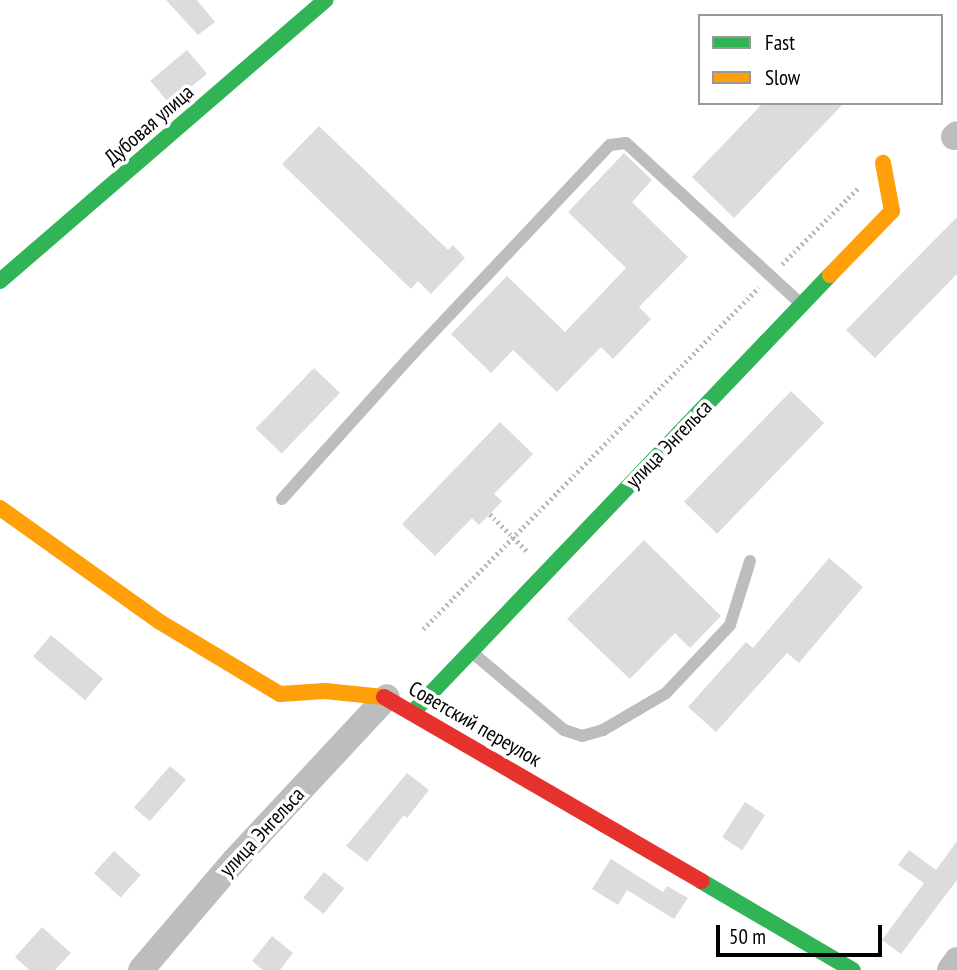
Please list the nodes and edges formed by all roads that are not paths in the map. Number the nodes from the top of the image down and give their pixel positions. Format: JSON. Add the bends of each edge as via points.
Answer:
{"nodes":[{"id":1,"x":325,"y":0,"type":"edge"},
{"id":2,"x":883,"y":163,"type":"road end"},
{"id":3,"x":0,"y":281,"type":"edge"},
{"id":4,"x":802,"y":305,"type":"junction"},
{"id":5,"x":282,"y":499,"type":"dead end"},
{"id":6,"x":0,"y":508,"type":"edge"},
{"id":7,"x":750,"y":561,"type":"dead end"},
{"id":8,"x":471,"y":651,"type":"junction"},
{"id":9,"x":387,"y":697,"type":"junction"},
{"id":10,"x":413,"y":712,"type":"junction"},
{"id":11,"x":957,"y":960,"type":"edge"},
{"id":12,"x":141,"y":970,"type":"edge"},
{"id":13,"x":853,"y":970,"type":"edge"},
{"id":14,"x":950,"y":970,"type":"edge"}],
"edges":[{"from":1,"to":3,"type":"street","name":"Дубовая улица"},
{"from":2,"to":4,"type":"street","name":"улица Энгельса","via":[[892,211]]},
{"from":4,"to":5,"type":"lane","via":[[626,142],[610,145]]},
{"from":4,"to":8,"type":"street","name":"улица Энгельса"},
{"from":6,"to":9,"type":"street","name":"Советский переулок","via":[[160,622],[280,694],[325,691]]},
{"from":7,"to":8,"type":"lane","via":[[730,625],[666,693],[603,730],[582,736],[564,730]]},
{"from":8,"to":10,"type":"street","name":"улица Энгельса"},
{"from":9,"to":10,"type":"street","name":"Советский переулок"},
{"from":9,"to":12,"type":"street","name":"улица Энгельса","via":[[234,861]]},
{"from":10,"to":13,"type":"street","name":"Советский переулок"},
{"from":11,"to":14,"type":"street"}]}
